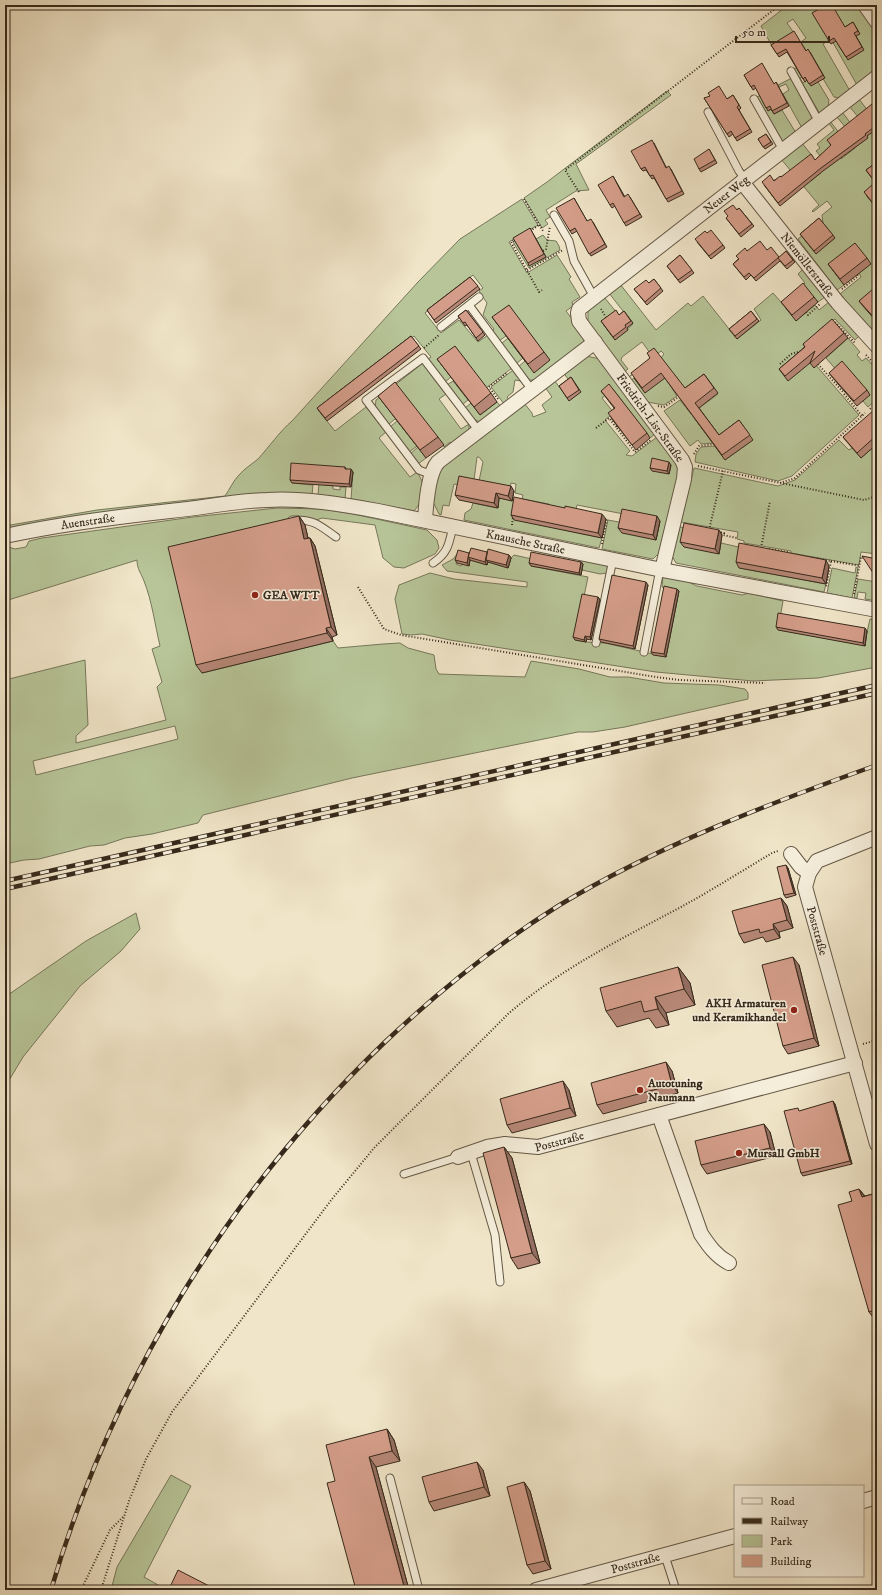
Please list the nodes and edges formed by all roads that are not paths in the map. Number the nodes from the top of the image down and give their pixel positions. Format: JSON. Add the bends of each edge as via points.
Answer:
{"nodes":[{"id":1,"x":864,"y":5,"type":"edge"},
{"id":2,"x":877,"y":22,"type":"edge"},
{"id":3,"x":791,"y":71,"type":"dead end"},
{"id":4,"x":877,"y":77,"type":"edge"},
{"id":5,"x":754,"y":99,"type":"dead end"},
{"id":6,"x":708,"y":112,"type":"dead end"},
{"id":7,"x":819,"y":122,"type":"junction"},
{"id":8,"x":783,"y":150,"type":"junction"},
{"id":9,"x":744,"y":180,"type":"junction"},
{"id":10,"x":554,"y":215,"type":"dead end"},
{"id":11,"x":479,"y":297,"type":"dead end"},
{"id":12,"x":594,"y":297,"type":"junction"},
{"id":13,"x":469,"y":305,"type":"junction"},
{"id":14,"x":578,"y":313,"type":"joint"},
{"id":15,"x":441,"y":327,"type":"road end"},
{"id":16,"x":595,"y":342,"type":"junction"},
{"id":17,"x":877,"y":346,"type":"edge"},
{"id":18,"x":532,"y":390,"type":"junction"},
{"id":19,"x":478,"y":430,"type":"junction"},
{"id":20,"x":432,"y":475,"type":"junction"},
{"id":21,"x":171,"y":511,"type":"joint"},
{"id":22,"x":425,"y":520,"type":"junction"},
{"id":23,"x":284,"y":521,"type":"edge"},
{"id":24,"x":453,"y":526,"type":"junction"},
{"id":25,"x":5,"y":536,"type":"edge"},
{"id":26,"x":336,"y":537,"type":"dead end"},
{"id":27,"x":613,"y":559,"type":"junction"},
{"id":28,"x":433,"y":564,"type":"dead end"},
{"id":29,"x":661,"y":569,"type":"junction"},
{"id":30,"x":877,"y":610,"type":"edge"},
{"id":31,"x":596,"y":643,"type":"dead end"},
{"id":32,"x":644,"y":652,"type":"dead end"},
{"id":33,"x":877,"y":837,"type":"edge"},
{"id":34,"x":791,"y":854,"type":"road end"},
{"id":35,"x":809,"y":874,"type":"junction"},
{"id":36,"x":855,"y":1063,"type":"junction"},
{"id":37,"x":659,"y":1115,"type":"junction"},
{"id":38,"x":877,"y":1144,"type":"edge"},
{"id":39,"x":465,"y":1155,"type":"junction"},
{"id":40,"x":404,"y":1174,"type":"dead end"},
{"id":41,"x":729,"y":1263,"type":"dead end"},
{"id":42,"x":500,"y":1282,"type":"dead end"},
{"id":43,"x":390,"y":1478,"type":"dead end"},
{"id":44,"x":877,"y":1497,"type":"edge"},
{"id":45,"x":864,"y":1501,"type":"edge"},
{"id":46,"x":734,"y":1536,"type":"edge"},
{"id":47,"x":665,"y":1556,"type":"junction"},
{"id":48,"x":574,"y":1585,"type":"edge"},
{"id":49,"x":419,"y":1590,"type":"edge"},
{"id":50,"x":536,"y":1590,"type":"edge"},
{"id":51,"x":676,"y":1590,"type":"edge"}],
"edges":[{"from":1,"to":2,"type":"street"},
{"from":3,"to":7,"type":"lane"},
{"from":4,"to":7,"type":"street","name":"Neuer Weg"},
{"from":5,"to":8,"type":"lane"},
{"from":6,"to":9,"type":"lane"},
{"from":7,"to":8,"type":"street","name":"Neuer Weg"},
{"from":8,"to":9,"type":"street","name":"Neuer Weg"},
{"from":9,"to":12,"type":"street","name":"Neuer Weg"},
{"from":9,"to":17,"type":"street","name":"Niemöllerstraße","via":[[832,297]]},
{"from":10,"to":12,"type":"lane","via":[[569,241],[574,262]]},
{"from":11,"to":13,"type":"lane"},
{"from":12,"to":14,"type":"street","name":"Neuer Weg","via":[[582,306]]},
{"from":13,"to":15,"type":"lane"},
{"from":13,"to":18,"type":"lane"},
{"from":14,"to":16,"type":"street","name":"Friedrich-List-Straße","via":[[580,321]]},
{"from":16,"to":18,"type":"street"},
{"from":16,"to":29,"type":"street","name":"Friedrich-List-Straße","via":[[685,467]]},
{"from":18,"to":19,"type":"street"},
{"from":19,"to":20,"type":"street","via":[[438,462]]},
{"from":19,"to":20,"type":"lane","via":[[423,358],[366,400],[419,470]]},
{"from":20,"to":22,"type":"street"},
{"from":21,"to":22,"type":"street","name":"Knausche Straße","via":[[265,500],[300,500],[347,505]]},
{"from":21,"to":25,"type":"street","name":"Auenstraße","via":[[52,526]]},
{"from":22,"to":24,"type":"street","name":"Knausche Straße"},
{"from":23,"to":26,"type":"lane","via":[[310,520]]},
{"from":24,"to":27,"type":"street","name":"Knausche Straße"},
{"from":24,"to":28,"type":"lane","via":[[444,554]]},
{"from":27,"to":29,"type":"street","name":"Knausche Straße"},
{"from":27,"to":31,"type":"lane"},
{"from":29,"to":30,"type":"street","name":"Knausche Straße"},
{"from":29,"to":32,"type":"lane"},
{"from":33,"to":35,"type":"street","via":[[817,861]]},
{"from":34,"to":35,"type":"street"},
{"from":35,"to":36,"type":"street","name":"Poststraße","via":[[805,887]]},
{"from":36,"to":37,"type":"street","name":"Poststraße"},
{"from":36,"to":38,"type":"street","name":"Poststraße"},
{"from":37,"to":39,"type":"street","name":"Poststraße","via":[[538,1146],[505,1144]]},
{"from":37,"to":41,"type":"street","via":[[701,1234],[712,1250]]},
{"from":39,"to":40,"type":"lane"},
{"from":39,"to":42,"type":"lane","via":[[495,1235]]},
{"from":43,"to":49,"type":"lane"},
{"from":44,"to":45,"type":"street"},
{"from":46,"to":47,"type":"street","name":"Poststraße"},
{"from":47,"to":48,"type":"street","name":"Poststraße"},
{"from":47,"to":51,"type":"lane"},
{"from":48,"to":50,"type":"street","name":"Poststraße"}]}
